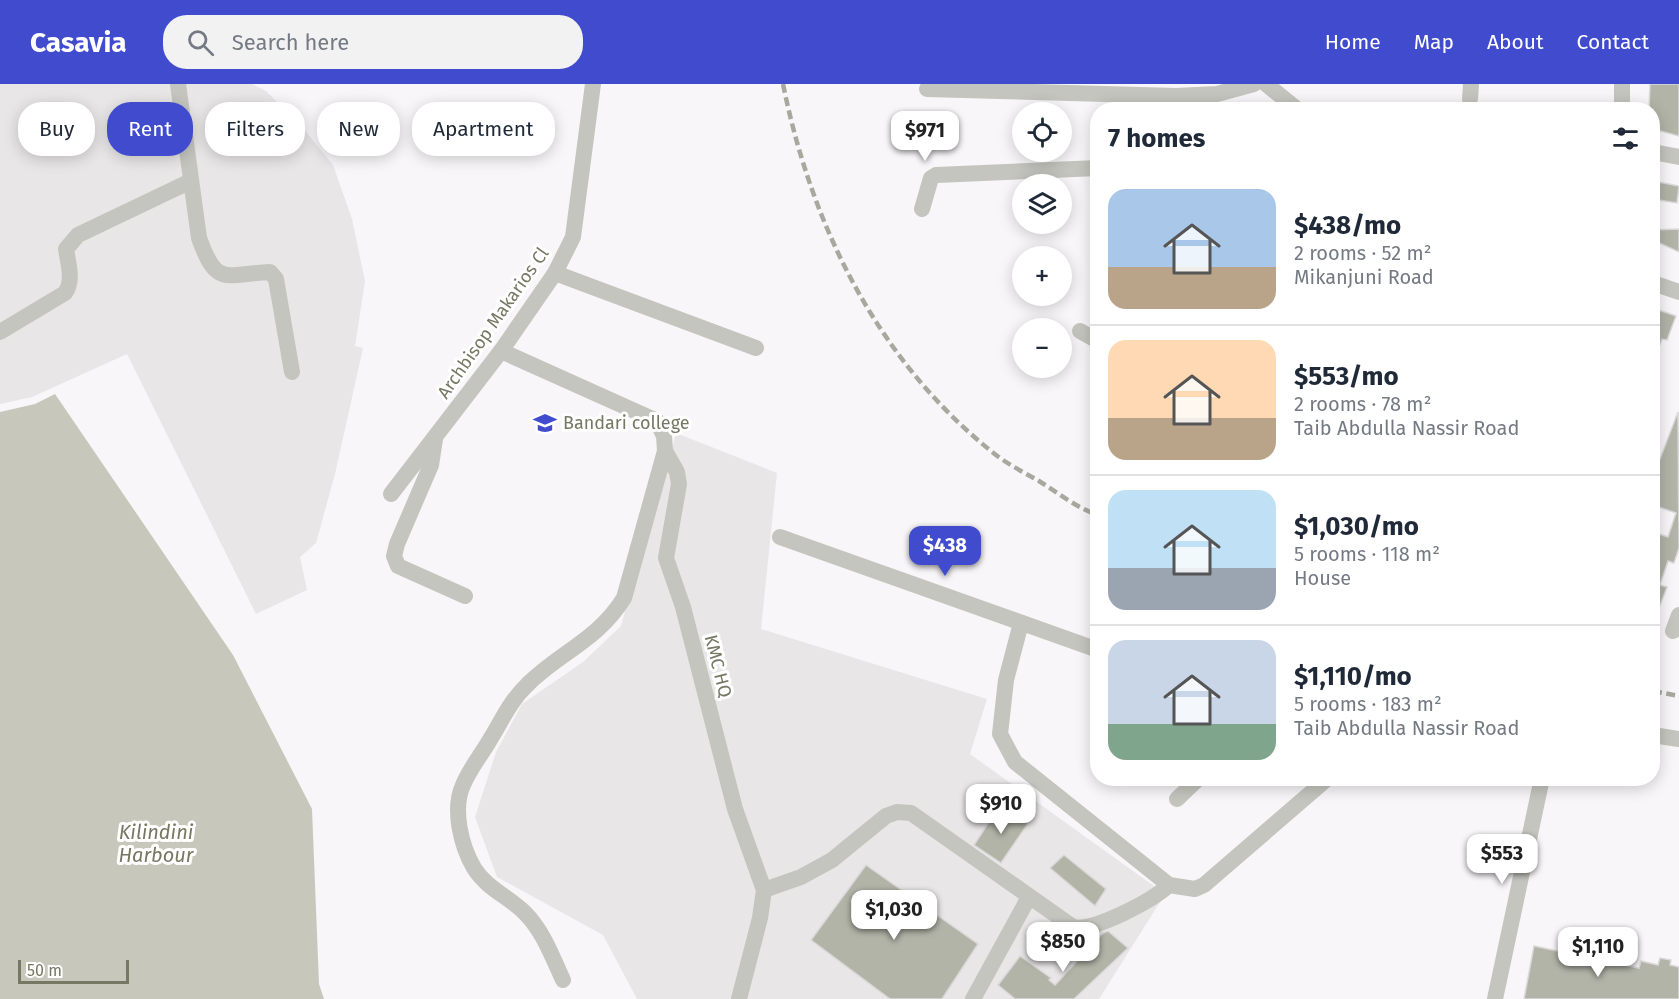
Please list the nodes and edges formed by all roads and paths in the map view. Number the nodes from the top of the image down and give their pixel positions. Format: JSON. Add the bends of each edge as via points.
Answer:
{"nodes":[{"id":1,"x":178,"y":84,"type":"edge"},
{"id":2,"x":593,"y":84,"type":"edge"},
{"id":3,"x":1254,"y":84,"type":"edge"},
{"id":4,"x":1266,"y":84,"type":"edge"},
{"id":5,"x":1622,"y":84,"type":"edge"},
{"id":6,"x":927,"y":89,"type":"dead end"},
{"id":7,"x":1288,"y":102,"type":"edge"},
{"id":8,"x":1622,"y":102,"type":"edge"},
{"id":9,"x":1660,"y":153,"type":"edge"},
{"id":10,"x":1679,"y":157,"type":"edge"},
{"id":11,"x":1090,"y":168,"type":"edge"},
{"id":12,"x":191,"y":181,"type":"junction"},
{"id":13,"x":922,"y":209,"type":"dead end"},
{"id":14,"x":555,"y":273,"type":"junction"},
{"id":15,"x":1660,"y":285,"type":"edge"},
{"id":16,"x":1679,"y":292,"type":"edge"},
{"id":17,"x":1080,"y":331,"type":"dead end"},
{"id":18,"x":0,"y":332,"type":"edge"},
{"id":19,"x":1090,"y":337,"type":"edge"},
{"id":20,"x":756,"y":348,"type":"dead end"},
{"id":21,"x":501,"y":351,"type":"junction"},
{"id":22,"x":292,"y":372,"type":"dead end"},
{"id":23,"x":436,"y":435,"type":"junction"},
{"id":24,"x":665,"y":451,"type":"junction"},
{"id":25,"x":391,"y":494,"type":"dead end"},
{"id":26,"x":780,"y":537,"type":"dead end"},
{"id":27,"x":465,"y":596,"type":"dead end"},
{"id":28,"x":1679,"y":615,"type":"edge"},
{"id":29,"x":1022,"y":623,"type":"junction"},
{"id":30,"x":1673,"y":631,"type":"dead end"},
{"id":31,"x":1090,"y":647,"type":"edge"},
{"id":32,"x":1660,"y":736,"type":"edge"},
{"id":33,"x":1679,"y":739,"type":"edge"},
{"id":34,"x":1191,"y":786,"type":"edge"},
{"id":35,"x":1319,"y":786,"type":"edge"},
{"id":36,"x":1540,"y":786,"type":"edge"},
{"id":37,"x":1177,"y":799,"type":"dead end"},
{"id":38,"x":1169,"y":885,"type":"junction"},
{"id":39,"x":764,"y":890,"type":"junction"},
{"id":40,"x":1029,"y":897,"type":"junction"},
{"id":41,"x":563,"y":980,"type":"dead end"},
{"id":42,"x":739,"y":999,"type":"edge"},
{"id":43,"x":973,"y":999,"type":"edge"},
{"id":44,"x":1495,"y":999,"type":"edge"}],
"edges":[{"from":1,"to":12,"type":"street"},
{"from":2,"to":14,"type":"street","name":"Archbisop Makarios Cl","via":[[573,237]]},
{"from":3,"to":6,"type":"street","via":[[1217,94],[1176,96]]},
{"from":4,"to":7,"type":"street"},
{"from":5,"to":8,"type":"street"},
{"from":9,"to":10,"type":"street"},
{"from":11,"to":13,"type":"street","via":[[936,175],[931,178]]},
{"from":12,"to":18,"type":"street","via":[[68,243],[69,287]]},
{"from":12,"to":22,"type":"street","via":[[199,238],[212,268],[230,276],[270,272],[276,279]]},
{"from":14,"to":20,"type":"street"},
{"from":14,"to":21,"type":"street","name":"Archbisop Makarios Cl"},
{"from":15,"to":16,"type":"street"},
{"from":17,"to":19,"type":"street"},
{"from":21,"to":23,"type":"street","name":"Archbisop Makarios Cl"},
{"from":21,"to":24,"type":"street","name":"KMC HQ","via":[[657,421],[664,435]]},
{"from":23,"to":25,"type":"street","name":"Archbisop Makarios Cl"},
{"from":23,"to":27,"type":"street","via":[[431,465],[394,556],[398,566]]},
{"from":24,"to":39,"type":"street","name":"KMC HQ","via":[[679,484],[666,558],[683,607],[735,809]]},
{"from":24,"to":41,"type":"street","via":[[624,598],[591,638],[527,685],[461,788],[461,838],[475,869],[494,891],[527,914],[545,939]]},
{"from":26,"to":29,"type":"street"},
{"from":28,"to":30,"type":"street"},
{"from":29,"to":31,"type":"street"},
{"from":29,"to":38,"type":"street","via":[[1006,680],[1000,738],[1015,762]]},
{"from":32,"to":33,"type":"street"},
{"from":34,"to":37,"type":"street"},
{"from":35,"to":38,"type":"street","via":[[1204,885],[1195,889]]},
{"from":36,"to":44,"type":"street"},
{"from":38,"to":40,"type":"street","via":[[1158,896],[1081,929]]},
{"from":39,"to":40,"type":"street","via":[[801,877],[832,860],[886,816],[897,812],[911,813]]},
{"from":39,"to":42,"type":"street","name":"KMC HQ","via":[[764,904]]},
{"from":40,"to":43,"type":"street"}]}
